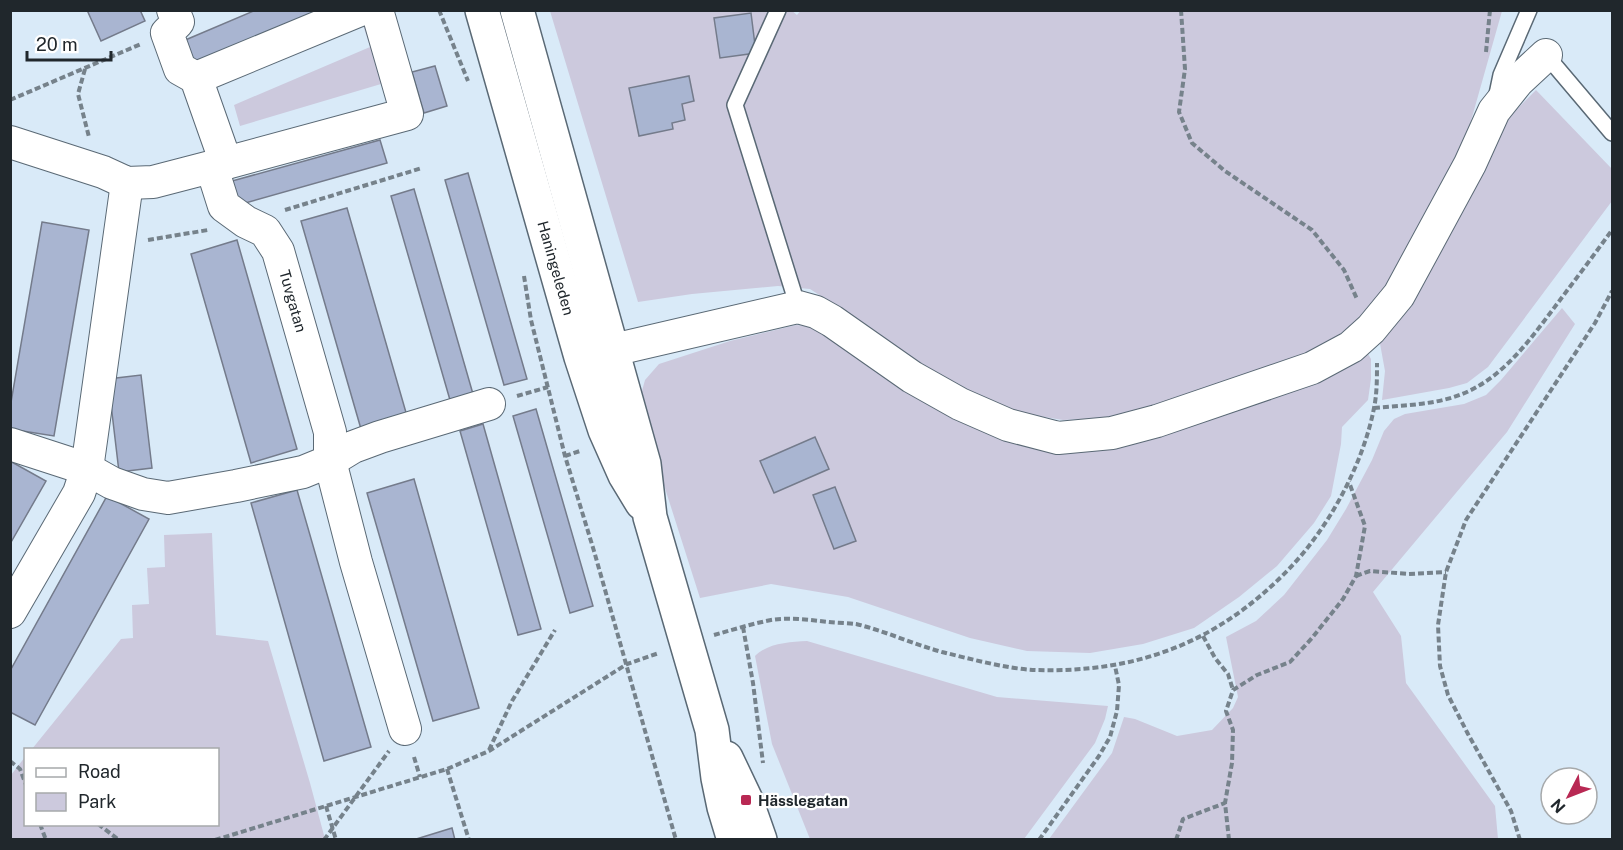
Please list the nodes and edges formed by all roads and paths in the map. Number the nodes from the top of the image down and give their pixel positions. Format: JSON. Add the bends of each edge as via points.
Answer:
{"nodes":[{"id":1,"x":360,"y":10,"type":"edge"},
{"id":2,"x":377,"y":10,"type":"edge"},
{"id":3,"x":439,"y":10,"type":"edge"},
{"id":4,"x":482,"y":10,"type":"edge"},
{"id":5,"x":517,"y":10,"type":"edge"},
{"id":6,"x":778,"y":10,"type":"edge"},
{"id":7,"x":1182,"y":10,"type":"edge"},
{"id":8,"x":1529,"y":10,"type":"edge"},
{"id":9,"x":170,"y":22,"type":"edge"},
{"id":10,"x":1546,"y":55,"type":"joint"},
{"id":11,"x":85,"y":68,"type":"junction"},
{"id":12,"x":196,"y":78,"type":"junction"},
{"id":13,"x":468,"y":82,"type":"dead end"},
{"id":14,"x":10,"y":100,"type":"edge"},
{"id":15,"x":1494,"y":111,"type":"junction"},
{"id":16,"x":1612,"y":134,"type":"edge"},
{"id":17,"x":10,"y":142,"type":"edge"},
{"id":18,"x":219,"y":165,"type":"junction"},
{"id":19,"x":115,"y":177,"type":"junction"},
{"id":20,"x":1612,"y":230,"type":"edge"},
{"id":21,"x":523,"y":273,"type":"dead end"},
{"id":22,"x":1612,"y":291,"type":"edge"},
{"id":23,"x":798,"y":307,"type":"junction"},
{"id":24,"x":1371,"y":329,"type":"junction"},
{"id":25,"x":596,"y":354,"type":"junction"},
{"id":26,"x":489,"y":404,"type":"dead end"},
{"id":27,"x":1374,"y":408,"type":"junction"},
{"id":28,"x":10,"y":444,"type":"edge"},
{"id":29,"x":578,"y":446,"type":"dead end"},
{"id":30,"x":565,"y":456,"type":"junction"},
{"id":31,"x":330,"y":461,"type":"junction"},
{"id":32,"x":87,"y":469,"type":"junction"},
{"id":33,"x":1348,"y":481,"type":"junction"},
{"id":34,"x":1446,"y":572,"type":"junction"},
{"id":35,"x":1356,"y":576,"type":"junction"},
{"id":36,"x":10,"y":612,"type":"edge"},
{"id":37,"x":743,"y":627,"type":"junction"},
{"id":38,"x":555,"y":630,"type":"dead end"},
{"id":39,"x":710,"y":636,"type":"dead end"},
{"id":40,"x":1203,"y":636,"type":"junction"},
{"id":41,"x":667,"y":651,"type":"dead end"},
{"id":42,"x":627,"y":664,"type":"junction"},
{"id":43,"x":1115,"y":666,"type":"junction"},
{"id":44,"x":1233,"y":690,"type":"junction"},
{"id":45,"x":405,"y":729,"type":"joint"},
{"id":46,"x":712,"y":730,"type":"junction"},
{"id":47,"x":489,"y":751,"type":"junction"},
{"id":48,"x":10,"y":761,"type":"edge"},
{"id":49,"x":20,"y":769,"type":"junction"},
{"id":50,"x":447,"y":769,"type":"junction"},
{"id":51,"x":764,"y":769,"type":"dead end"},
{"id":52,"x":24,"y":772,"type":"edge"},
{"id":53,"x":24,"y":780,"type":"edge"},
{"id":54,"x":354,"y":797,"type":"junction"},
{"id":55,"x":1225,"y":803,"type":"junction"},
{"id":56,"x":326,"y":806,"type":"junction"},
{"id":57,"x":724,"y":807,"type":"junction"},
{"id":58,"x":40,"y":826,"type":"edge"},
{"id":59,"x":99,"y":826,"type":"edge"},
{"id":60,"x":332,"y":827,"type":"junction"},
{"id":61,"x":46,"y":840,"type":"edge"},
{"id":62,"x":119,"y":840,"type":"edge"},
{"id":63,"x":215,"y":840,"type":"edge"},
{"id":64,"x":324,"y":840,"type":"edge"},
{"id":65,"x":336,"y":840,"type":"edge"},
{"id":66,"x":469,"y":840,"type":"edge"},
{"id":67,"x":676,"y":840,"type":"edge"},
{"id":68,"x":720,"y":840,"type":"edge"},
{"id":69,"x":734,"y":840,"type":"edge"},
{"id":70,"x":759,"y":840,"type":"edge"},
{"id":71,"x":1039,"y":840,"type":"edge"},
{"id":72,"x":1176,"y":840,"type":"edge"},
{"id":73,"x":1229,"y":840,"type":"edge"},
{"id":74,"x":1520,"y":840,"type":"edge"}],
"edges":[{"from":1,"to":12,"type":"street"},
{"from":2,"to":18,"type":"street","via":[[407,114]]},
{"from":3,"to":13,"type":"path"},
{"from":4,"to":25,"type":"main road","name":"Haningeleden"},
{"from":5,"to":25,"type":"main road","name":"Haningeleden"},
{"from":6,"to":23,"type":"lane","via":[[735,105]]},
{"from":7,"to":24,"type":"path","via":[[1185,69],[1179,112],[1192,143],[1225,171],[1312,230],[1344,270]]},
{"from":8,"to":15,"type":"lane","via":[[1501,75]]},
{"from":9,"to":11,"type":"path"},
{"from":9,"to":12,"type":"street","name":"Tuvgatan","via":[[180,69]]},
{"from":10,"to":15,"type":"street"},
{"from":10,"to":16,"type":"lane"},
{"from":11,"to":14,"type":"path"},
{"from":11,"to":19,"type":"path","via":[[78,94],[89,137]]},
{"from":12,"to":18,"type":"street","name":"Tuvgatan"},
{"from":15,"to":24,"type":"street","via":[[1399,295]]},
{"from":17,"to":19,"type":"street"},
{"from":18,"to":19,"type":"street","via":[[153,182]]},
{"from":18,"to":31,"type":"street","name":"Tuvgatan","via":[[224,206],[265,231],[278,251],[330,432]]},
{"from":19,"to":32,"type":"street"},
{"from":20,"to":27,"type":"path","via":[[1529,341],[1488,381],[1432,402]]},
{"from":21,"to":30,"type":"path"},
{"from":22,"to":34,"type":"path","via":[[1466,520]]},
{"from":23,"to":24,"type":"street","via":[[832,321],[912,377],[960,404],[1008,425],[1058,438],[1112,433],[1157,422],[1312,368],[1351,347]]},
{"from":23,"to":25,"type":"street"},
{"from":24,"to":27,"type":"path","via":[[1377,364]]},
{"from":25,"to":46,"type":"main road","name":"Haningeleden","via":[[605,430],[650,517]]},
{"from":26,"to":31,"type":"street","via":[[380,437]]},
{"from":27,"to":33,"type":"path"},
{"from":28,"to":32,"type":"street"},
{"from":29,"to":30,"type":"path","via":[[580,452]]},
{"from":30,"to":42,"type":"path"},
{"from":31,"to":32,"type":"street","via":[[303,472],[168,498],[112,483]]},
{"from":31,"to":45,"type":"street","name":"Tuvgatan"},
{"from":32,"to":36,"type":"street","via":[[80,493]]},
{"from":33,"to":35,"type":"path","via":[[1365,526]]},
{"from":33,"to":40,"type":"path","via":[[1300,557],[1241,611]]},
{"from":34,"to":35,"type":"path","via":[[1370,571]]},
{"from":34,"to":74,"type":"path","via":[[1438,625],[1445,685],[1511,811]]},
{"from":35,"to":44,"type":"path","via":[[1343,599],[1290,662]]},
{"from":37,"to":39,"type":"path"},
{"from":37,"to":43,"type":"path","via":[[799,619],[856,624],[988,663],[1034,670]]},
{"from":37,"to":51,"type":"path"},
{"from":38,"to":47,"type":"path","via":[[512,701]]},
{"from":40,"to":43,"type":"path","via":[[1145,659]]},
{"from":40,"to":44,"type":"path","via":[[1228,674]]},
{"from":41,"to":42,"type":"path"},
{"from":42,"to":47,"type":"path"},
{"from":42,"to":67,"type":"path"},
{"from":43,"to":71,"type":"path","via":[[1119,685],[1110,737]]},
{"from":44,"to":55,"type":"path","via":[[1226,711],[1233,730]]},
{"from":45,"to":54,"type":"path"},
{"from":46,"to":57,"type":"main road","name":"Haningeleden"},
{"from":46,"to":70,"type":"main road","name":"Haningeleden","via":[[746,800]]},
{"from":47,"to":50,"type":"path"},
{"from":48,"to":49,"type":"path"},
{"from":49,"to":52,"type":"path"},
{"from":49,"to":53,"type":"path"},
{"from":50,"to":54,"type":"path"},
{"from":50,"to":66,"type":"path"},
{"from":54,"to":56,"type":"path"},
{"from":54,"to":60,"type":"path"},
{"from":55,"to":72,"type":"path","via":[[1183,819]]},
{"from":55,"to":73,"type":"path"},
{"from":56,"to":60,"type":"path"},
{"from":56,"to":63,"type":"path"},
{"from":57,"to":68,"type":"lane"},
{"from":57,"to":69,"type":"main road","name":"Haningeleden"},
{"from":58,"to":61,"type":"path"},
{"from":59,"to":62,"type":"path"},
{"from":60,"to":64,"type":"path"},
{"from":60,"to":65,"type":"path"}]}
